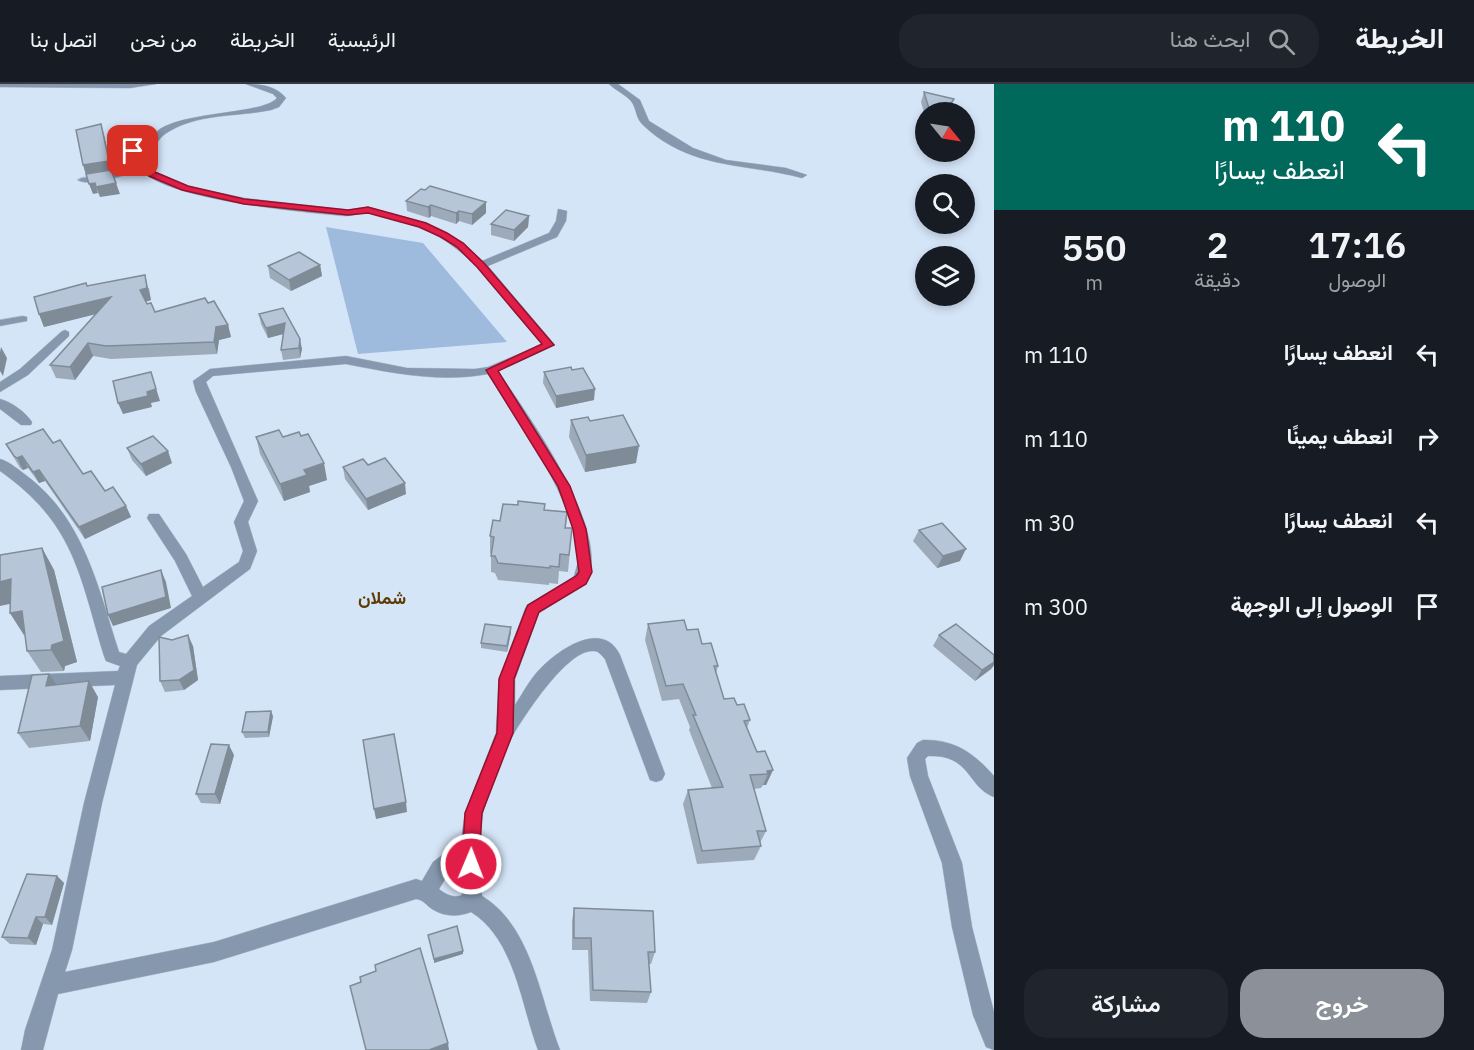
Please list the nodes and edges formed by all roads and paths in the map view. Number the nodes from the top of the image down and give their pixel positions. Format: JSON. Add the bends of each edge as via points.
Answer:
{"nodes":[{"id":1,"x":152,"y":84,"type":"edge"},
{"id":2,"x":250,"y":84,"type":"edge"},
{"id":3,"x":613,"y":84,"type":"edge"},
{"id":4,"x":0,"y":85,"type":"edge"},
{"id":5,"x":130,"y":143,"type":"dead end"},
{"id":6,"x":142,"y":155,"type":"junction"},
{"id":7,"x":144,"y":166,"type":"junction"},
{"id":8,"x":802,"y":176,"type":"dead end"},
{"id":9,"x":82,"y":180,"type":"dead end"},
{"id":10,"x":562,"y":211,"type":"dead end"},
{"id":11,"x":481,"y":265,"type":"junction"},
{"id":12,"x":23,"y":319,"type":"dead end"},
{"id":13,"x":0,"y":323,"type":"edge"},
{"id":14,"x":65,"y":334,"type":"dead end"},
{"id":15,"x":491,"y":370,"type":"junction"},
{"id":16,"x":0,"y":388,"type":"edge"},
{"id":17,"x":0,"y":403,"type":"edge"},
{"id":18,"x":26,"y":422,"type":"dead end"},
{"id":19,"x":0,"y":464,"type":"edge"},
{"id":20,"x":154,"y":518,"type":"dead end"},
{"id":21,"x":200,"y":597,"type":"junction"},
{"id":22,"x":128,"y":670,"type":"junction"},
{"id":23,"x":0,"y":683,"type":"edge"},
{"id":24,"x":505,"y":733,"type":"junction"},
{"id":25,"x":656,"y":774,"type":"dead end"},
{"id":26,"x":994,"y":789,"type":"edge"},
{"id":27,"x":470,"y":846,"type":"junction"},
{"id":28,"x":427,"y":891,"type":"junction"},
{"id":29,"x":472,"y":901,"type":"junction"},
{"id":30,"x":52,"y":985,"type":"junction"},
{"id":31,"x":994,"y":1039,"type":"edge"},
{"id":32,"x":546,"y":1049,"type":"edge"},
{"id":33,"x":32,"y":1050,"type":"edge"}],
"edges":[{"from":1,"to":4,"type":"street"},
{"from":2,"to":6,"type":"street","via":[[276,92],[282,98],[268,108],[184,121],[158,134],[152,147]]},
{"from":3,"to":8,"type":"street","via":[[638,102],[646,123],[690,150],[734,165],[788,170]]},
{"from":5,"to":6,"type":"street","via":[[133,151]]},
{"from":6,"to":7,"type":"street"},
{"from":7,"to":9,"type":"lane"},
{"from":7,"to":11,"type":"street","via":[[152,174],[185,188],[244,201],[348,213],[368,210],[423,225],[460,245]]},
{"from":10,"to":11,"type":"street","via":[[553,235]]},
{"from":11,"to":15,"type":"street","via":[[549,345]]},
{"from":12,"to":13,"type":"street"},
{"from":14,"to":16,"type":"street","via":[[24,372]]},
{"from":15,"to":21,"type":"street","via":[[425,373],[346,360],[210,373],[199,381],[251,501],[241,522],[250,551],[245,565]]},
{"from":15,"to":24,"type":"street","via":[[564,486],[579,529],[585,572],[581,580],[533,609],[507,679]]},
{"from":17,"to":18,"type":"street"},
{"from":19,"to":22,"type":"street","via":[[56,512],[82,555],[112,656]]},
{"from":20,"to":21,"type":"street","via":[[181,558]]},
{"from":21,"to":22,"type":"street","via":[[155,631]]},
{"from":22,"to":23,"type":"street"},
{"from":22,"to":30,"type":"street"},
{"from":24,"to":25,"type":"street","via":[[546,673],[564,657],[590,644],[601,645],[612,655]]},
{"from":24,"to":27,"type":"street","via":[[474,813]]},
{"from":26,"to":31,"type":"street","via":[[970,761],[941,746],[923,748],[916,759],[952,863],[962,927],[984,1015]]},
{"from":27,"to":28,"type":"street","via":[[440,868]]},
{"from":27,"to":29,"type":"street"},
{"from":28,"to":29,"type":"street","via":[[439,902],[458,907]]},
{"from":28,"to":30,"type":"street","via":[[416,889],[214,952]]},
{"from":29,"to":32,"type":"street","via":[[504,928],[526,980]]},
{"from":30,"to":33,"type":"street"}]}
